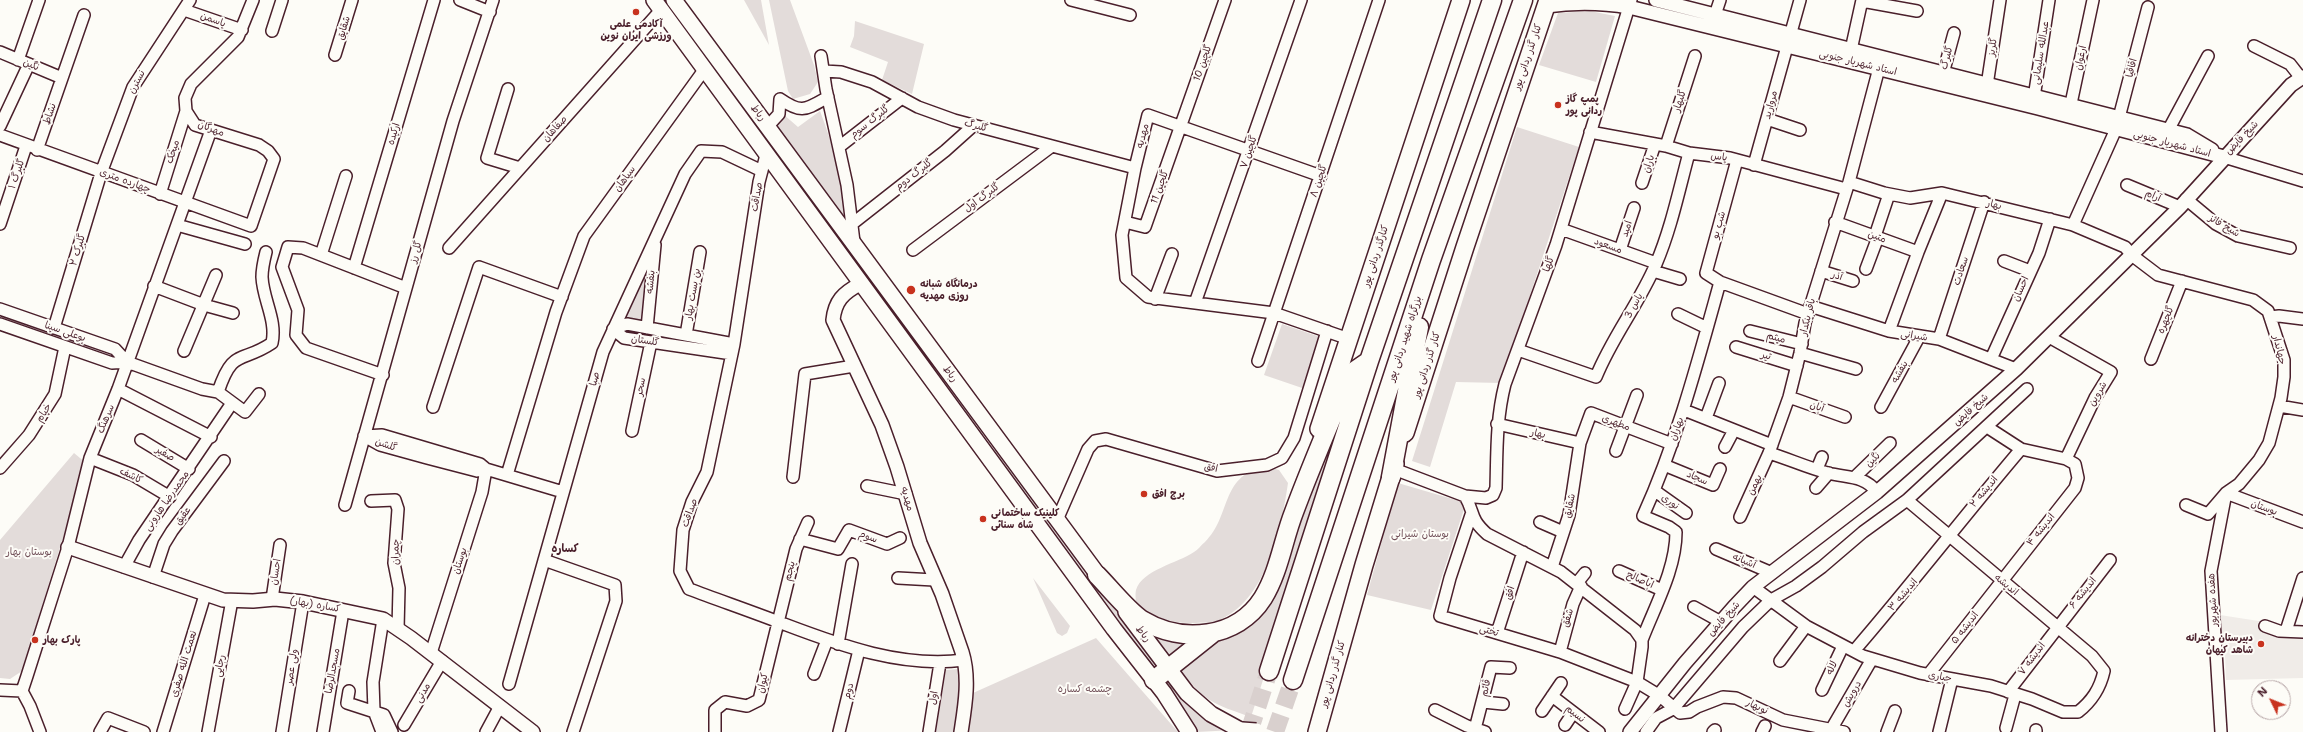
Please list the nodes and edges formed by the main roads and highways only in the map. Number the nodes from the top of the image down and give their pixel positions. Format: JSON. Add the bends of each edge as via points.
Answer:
{"nodes":[{"id":1,"x":674,"y":0,"type":"edge"},
{"id":2,"x":1461,"y":0,"type":"edge"},
{"id":3,"x":1492,"y":0,"type":"edge"},
{"id":4,"x":1523,"y":0,"type":"edge"},
{"id":5,"x":1547,"y":3,"type":"edge"},
{"id":6,"x":657,"y":5,"type":"edge"},
{"id":7,"x":1431,"y":260,"type":"junction"},
{"id":8,"x":1369,"y":361,"type":"junction"},
{"id":9,"x":976,"y":409,"type":"junction"},
{"id":10,"x":961,"y":421,"type":"junction"},
{"id":11,"x":1392,"y":473,"type":"junction"},
{"id":12,"x":1294,"y":513,"type":"junction"},
{"id":13,"x":1097,"y":574,"type":"junction"},
{"id":14,"x":1213,"y":633,"type":"junction"},
{"id":15,"x":1168,"y":668,"type":"junction"},
{"id":16,"x":1269,"y":672,"type":"tunnel mouth"},
{"id":17,"x":1154,"y":680,"type":"junction"},
{"id":18,"x":1293,"y":680,"type":"tunnel mouth"},
{"id":19,"x":1189,"y":732,"type":"edge"},
{"id":20,"x":1246,"y":732,"type":"edge"},
{"id":21,"x":1317,"y":732,"type":"edge"}],
"edges":[{"from":1,"to":9,"type":"main road","name":"رباط"},
{"from":2,"to":12,"type":"main road","name":"کنارگذر ردانی پور"},
{"from":3,"to":8,"type":"highway"},
{"from":4,"to":7,"type":"highway","name":"بزرگراه شهید ردانی پور"},
{"from":5,"to":11,"type":"main road","name":"کنار گذر ردانی پور"},
{"from":6,"to":10,"type":"main road","name":"رباط"},
{"from":7,"to":11,"type":"highway"},
{"from":7,"to":18,"type":"highway","name":"بزرگراه شهید ردانی پور"},
{"from":8,"to":12,"type":"highway","via":[[1350,374]]},
{"from":8,"to":16,"type":"highway"},
{"from":9,"to":10,"type":"main road"},
{"from":9,"to":13,"type":"main road","name":"رباط"},
{"from":10,"to":17,"type":"main road","name":"رباط"},
{"from":11,"to":21,"type":"main road","name":"کنار گذر ردانی پور"},
{"from":12,"to":14,"type":"highway","via":[[1276,571],[1263,598],[1247,617],[1229,628]]},
{"from":13,"to":14,"type":"highway","via":[[1141,619],[1163,630],[1188,635]]},
{"from":13,"to":15,"type":"main road","name":"رباط"},
{"from":14,"to":15,"type":"highway"},
{"from":15,"to":17,"type":"highway"},
{"from":15,"to":20,"type":"main road","name":"رباط","via":[[1188,693],[1211,714]]},
{"from":17,"to":19,"type":"main road","name":"رباط"}]}
